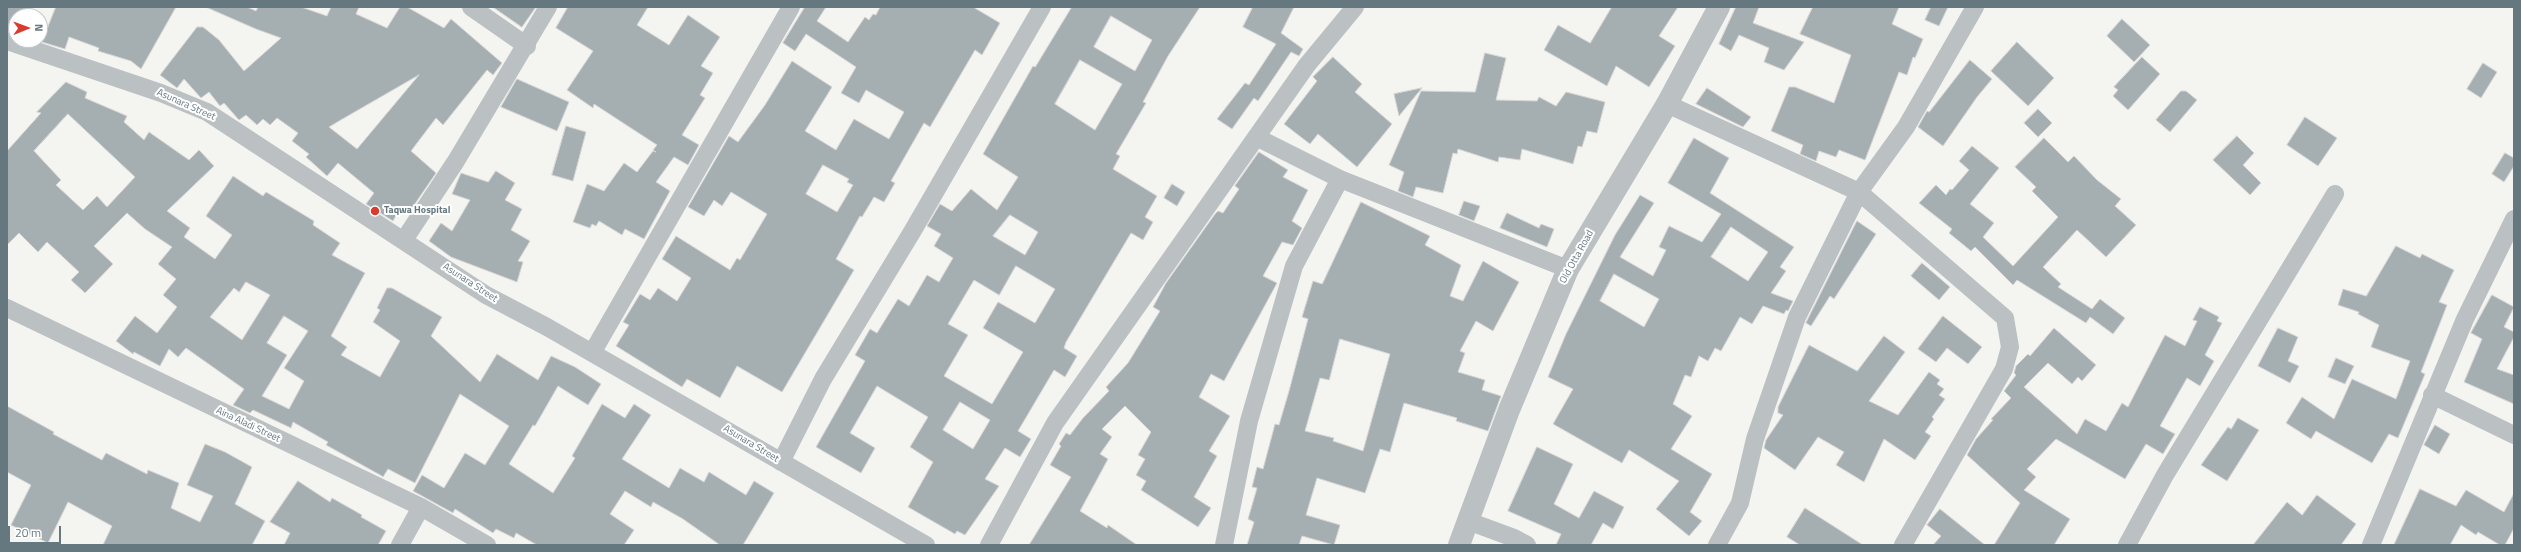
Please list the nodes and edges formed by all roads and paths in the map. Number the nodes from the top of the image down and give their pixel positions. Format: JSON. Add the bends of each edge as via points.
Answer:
{"nodes":[{"id":1,"x":472,"y":7,"type":"edge"},
{"id":2,"x":548,"y":7,"type":"edge"},
{"id":3,"x":791,"y":7,"type":"edge"},
{"id":4,"x":1042,"y":7,"type":"edge"},
{"id":5,"x":1355,"y":7,"type":"edge"},
{"id":6,"x":1719,"y":7,"type":"edge"},
{"id":7,"x":1975,"y":7,"type":"edge"},
{"id":8,"x":7,"y":41,"type":"edge"},
{"id":9,"x":527,"y":46,"type":"junction"},
{"id":10,"x":1667,"y":104,"type":"junction"},
{"id":11,"x":1256,"y":137,"type":"junction"},
{"id":12,"x":1340,"y":179,"type":"junction"},
{"id":13,"x":1859,"y":192,"type":"junction"},
{"id":14,"x":2335,"y":194,"type":"dead end"},
{"id":15,"x":2514,"y":219,"type":"edge"},
{"id":16,"x":404,"y":240,"type":"junction"},
{"id":17,"x":1568,"y":269,"type":"junction"},
{"id":18,"x":7,"y":308,"type":"edge"},
{"id":19,"x":592,"y":353,"type":"junction"},
{"id":20,"x":2432,"y":395,"type":"junction"},
{"id":21,"x":2514,"y":435,"type":"edge"},
{"id":22,"x":781,"y":462,"type":"junction"},
{"id":23,"x":422,"y":506,"type":"junction"},
{"id":24,"x":1468,"y":521,"type":"junction"},
{"id":25,"x":400,"y":545,"type":"edge"},
{"id":26,"x":487,"y":545,"type":"edge"},
{"id":27,"x":926,"y":545,"type":"edge"},
{"id":28,"x":989,"y":545,"type":"edge"},
{"id":29,"x":1224,"y":545,"type":"edge"},
{"id":30,"x":1459,"y":545,"type":"edge"},
{"id":31,"x":1527,"y":545,"type":"edge"},
{"id":32,"x":1717,"y":545,"type":"edge"},
{"id":33,"x":1903,"y":545,"type":"edge"},
{"id":34,"x":2127,"y":545,"type":"edge"},
{"id":35,"x":2371,"y":545,"type":"edge"}],
"edges":[{"from":1,"to":9,"type":"street"},
{"from":2,"to":9,"type":"street"},
{"from":3,"to":19,"type":"street"},
{"from":4,"to":22,"type":"street","via":[[912,232],[823,379]]},
{"from":5,"to":11,"type":"street","via":[[1307,65]]},
{"from":6,"to":10,"type":"street","name":"Old Otta Road"},
{"from":7,"to":13,"type":"street","via":[[1906,127]]},
{"from":8,"to":16,"type":"street","name":"Asunara Street","via":[[161,93],[208,112]]},
{"from":9,"to":16,"type":"street"},
{"from":10,"to":13,"type":"street"},
{"from":10,"to":17,"type":"street","name":"Old Otta Road"},
{"from":11,"to":12,"type":"street"},
{"from":11,"to":28,"type":"street","via":[[1055,423]]},
{"from":12,"to":17,"type":"street"},
{"from":12,"to":29,"type":"street","via":[[1294,266],[1249,421]]},
{"from":13,"to":32,"type":"street","via":[[1797,316],[1755,439],[1740,503]]},
{"from":13,"to":33,"type":"street","via":[[2005,318],[2010,347],[2004,369]]},
{"from":14,"to":34,"type":"street","via":[[2165,475]]},
{"from":15,"to":20,"type":"street","via":[[2465,319]]},
{"from":16,"to":19,"type":"street","name":"Asunara Street","via":[[486,296]]},
{"from":17,"to":24,"type":"street","name":"Old Otta Road","via":[[1509,410]]},
{"from":18,"to":23,"type":"street","name":"Aina Aladi Street"},
{"from":19,"to":22,"type":"street","name":"Asunara Street"},
{"from":20,"to":21,"type":"street"},
{"from":20,"to":35,"type":"street"},
{"from":22,"to":27,"type":"street","name":"Asunara Street"},
{"from":23,"to":25,"type":"street"},
{"from":23,"to":26,"type":"street","name":"Aina Aladi Street"},
{"from":24,"to":30,"type":"street","name":"Old Otta Road"},
{"from":24,"to":31,"type":"street"}]}
